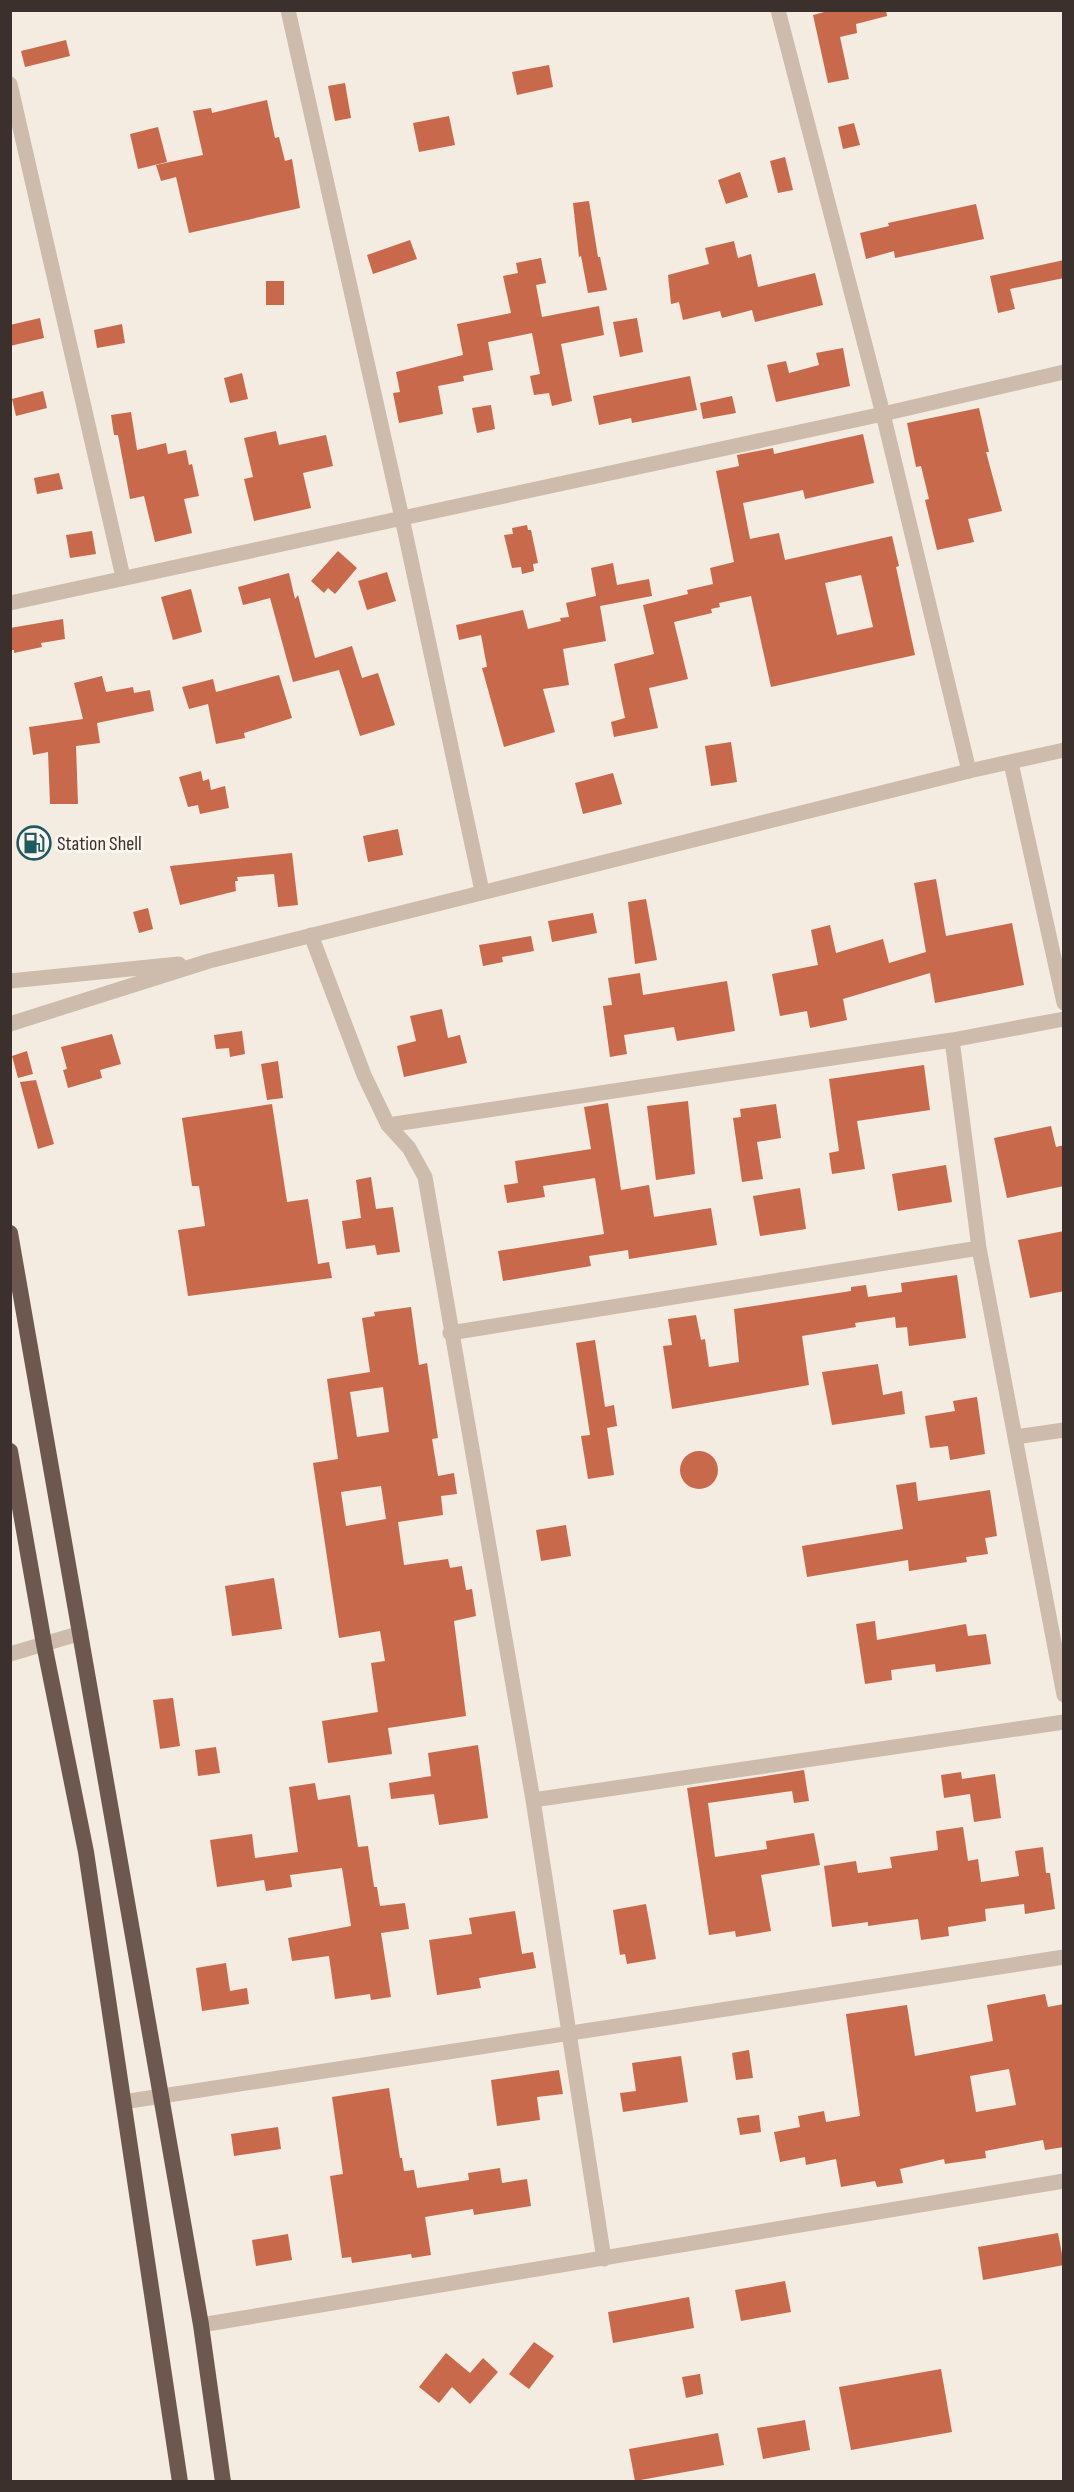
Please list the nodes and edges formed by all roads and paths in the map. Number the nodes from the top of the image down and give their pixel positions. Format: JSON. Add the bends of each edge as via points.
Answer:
{"nodes":[{"id":1,"x":288,"y":10,"type":"edge"},
{"id":2,"x":778,"y":10,"type":"edge"},
{"id":3,"x":10,"y":84,"type":"edge"},
{"id":4,"x":1064,"y":372,"type":"edge"},
{"id":5,"x":882,"y":414,"type":"junction"},
{"id":6,"x":402,"y":518,"type":"junction"},
{"id":7,"x":123,"y":578,"type":"junction"},
{"id":8,"x":10,"y":603,"type":"edge"},
{"id":9,"x":1064,"y":750,"type":"edge"},
{"id":10,"x":1011,"y":763,"type":"junction"},
{"id":11,"x":969,"y":771,"type":"junction"},
{"id":12,"x":482,"y":891,"type":"junction"},
{"id":13,"x":311,"y":935,"type":"junction"},
{"id":14,"x":209,"y":961,"type":"junction"},
{"id":15,"x":10,"y":981,"type":"edge"},
{"id":16,"x":1064,"y":1003,"type":"edge"},
{"id":17,"x":1064,"y":1018,"type":"edge"},
{"id":18,"x":10,"y":1024,"type":"edge"},
{"id":19,"x":952,"y":1040,"type":"junction"},
{"id":20,"x":388,"y":1125,"type":"junction"},
{"id":21,"x":10,"y":1233,"type":"edge"},
{"id":22,"x":980,"y":1248,"type":"junction"},
{"id":23,"x":450,"y":1333,"type":"junction"},
{"id":24,"x":1064,"y":1430,"type":"edge"},
{"id":25,"x":1015,"y":1437,"type":"junction"},
{"id":26,"x":10,"y":1451,"type":"edge"},
{"id":27,"x":81,"y":1634,"type":"junction"},
{"id":28,"x":44,"y":1644,"type":"junction"},
{"id":29,"x":10,"y":1654,"type":"edge"},
{"id":30,"x":1064,"y":1695,"type":"edge"},
{"id":31,"x":1064,"y":1722,"type":"edge"},
{"id":32,"x":533,"y":1800,"type":"junction"},
{"id":33,"x":1064,"y":1957,"type":"edge"},
{"id":34,"x":571,"y":2034,"type":"junction"},
{"id":35,"x":159,"y":2097,"type":"junction"},
{"id":36,"x":123,"y":2102,"type":"junction"},
{"id":37,"x":1064,"y":2181,"type":"edge"},
{"id":38,"x":604,"y":2259,"type":"junction"},
{"id":39,"x":201,"y":2325,"type":"junction"},
{"id":40,"x":180,"y":2481,"type":"edge"},
{"id":41,"x":223,"y":2481,"type":"edge"}],
"edges":[{"from":1,"to":6,"type":"street"},
{"from":2,"to":5,"type":"street"},
{"from":3,"to":7,"type":"street"},
{"from":4,"to":5,"type":"street"},
{"from":5,"to":6,"type":"street"},
{"from":5,"to":11,"type":"street"},
{"from":6,"to":7,"type":"street"},
{"from":6,"to":12,"type":"street"},
{"from":7,"to":8,"type":"street"},
{"from":9,"to":10,"type":"street"},
{"from":10,"to":11,"type":"street"},
{"from":10,"to":16,"type":"street"},
{"from":11,"to":12,"type":"street"},
{"from":12,"to":13,"type":"street"},
{"from":13,"to":14,"type":"street"},
{"from":13,"to":20,"type":"street","via":[[364,1075]]},
{"from":14,"to":15,"type":"street"},
{"from":14,"to":18,"type":"street"},
{"from":17,"to":19,"type":"street"},
{"from":19,"to":20,"type":"street"},
{"from":19,"to":22,"type":"street"},
{"from":20,"to":23,"type":"street","via":[[409,1148],[425,1177]]},
{"from":21,"to":27,"type":"highway"},
{"from":22,"to":23,"type":"street"},
{"from":22,"to":25,"type":"street"},
{"from":23,"to":32,"type":"street"},
{"from":24,"to":25,"type":"street"},
{"from":25,"to":30,"type":"street"},
{"from":26,"to":28,"type":"highway"},
{"from":27,"to":28,"type":"street"},
{"from":27,"to":35,"type":"highway"},
{"from":28,"to":29,"type":"street"},
{"from":28,"to":36,"type":"highway","via":[[86,1852]]},
{"from":31,"to":32,"type":"street"},
{"from":32,"to":34,"type":"street"},
{"from":33,"to":34,"type":"street"},
{"from":34,"to":35,"type":"street"},
{"from":34,"to":38,"type":"street"},
{"from":35,"to":36,"type":"street"},
{"from":35,"to":39,"type":"highway"},
{"from":36,"to":40,"type":"highway"},
{"from":37,"to":38,"type":"street"},
{"from":38,"to":39,"type":"street"},
{"from":39,"to":41,"type":"highway"}]}
